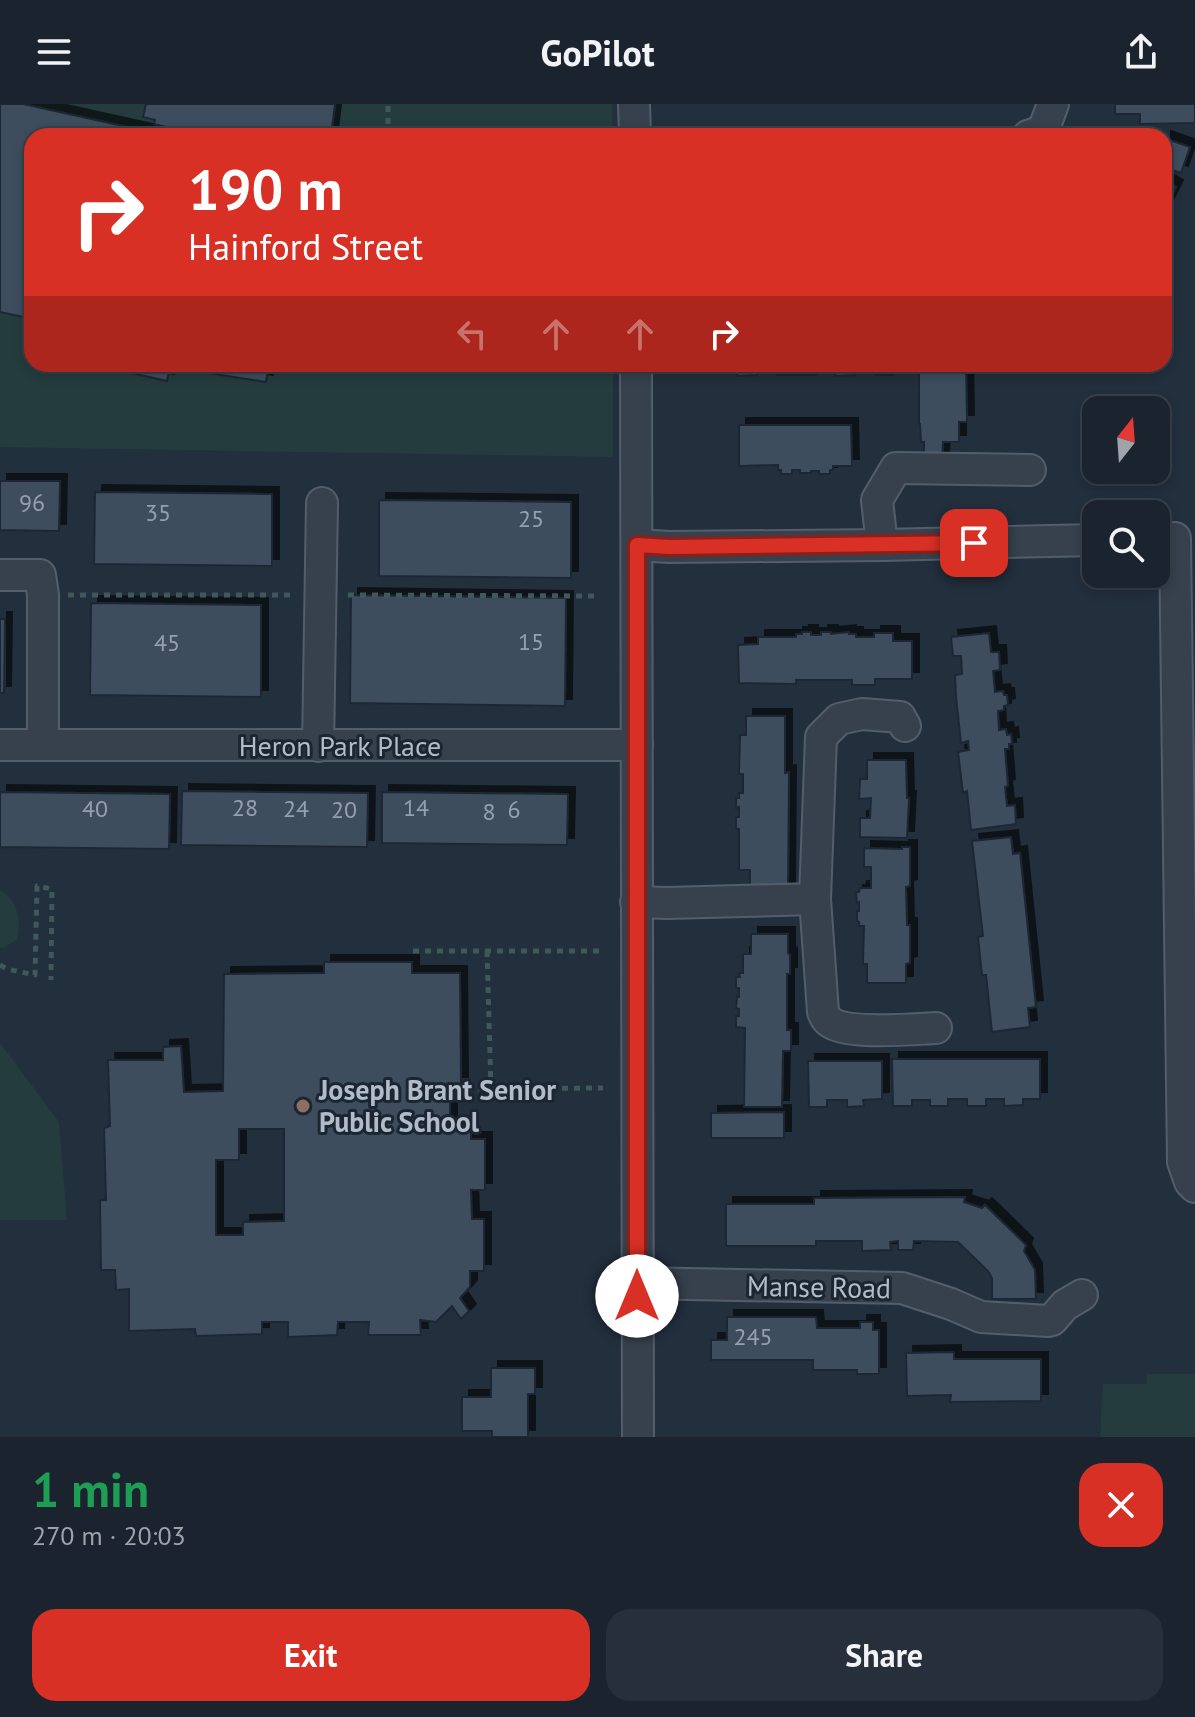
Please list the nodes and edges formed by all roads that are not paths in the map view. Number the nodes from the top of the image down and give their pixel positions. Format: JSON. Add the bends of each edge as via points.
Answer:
{"nodes":[{"id":1,"x":634,"y":104,"type":"edge"},
{"id":2,"x":1053,"y":104,"type":"edge"},
{"id":3,"x":635,"y":128,"type":"edge"},
{"id":4,"x":1044,"y":128,"type":"edge"},
{"id":5,"x":636,"y":372,"type":"edge"},
{"id":6,"x":1030,"y":470,"type":"dead end"},
{"id":7,"x":322,"y":503,"type":"dead end"},
{"id":8,"x":1175,"y":538,"type":"edge"},
{"id":9,"x":1082,"y":540,"type":"edge"},
{"id":10,"x":637,"y":545,"type":"junction"},
{"id":11,"x":882,"y":545,"type":"junction"},
{"id":12,"x":0,"y":575,"type":"edge"},
{"id":13,"x":905,"y":726,"type":"dead end"},
{"id":14,"x":0,"y":745,"type":"edge"},
{"id":15,"x":43,"y":745,"type":"junction"},
{"id":16,"x":637,"y":745,"type":"junction"},
{"id":17,"x":318,"y":746,"type":"junction"},
{"id":18,"x":815,"y":899,"type":"junction"},
{"id":19,"x":636,"y":902,"type":"junction"},
{"id":20,"x":936,"y":1028,"type":"dead end"},
{"id":21,"x":1195,"y":1187,"type":"edge"},
{"id":22,"x":637,"y":1283,"type":"junction"},
{"id":23,"x":1082,"y":1295,"type":"dead end"},
{"id":24,"x":638,"y":1437,"type":"edge"}],
"edges":[{"from":1,"to":3,"type":"street"},
{"from":2,"to":4,"type":"street"},
{"from":5,"to":10,"type":"street"},
{"from":6,"to":11,"type":"street","via":[[896,468],[877,500]]},
{"from":7,"to":17,"type":"street"},
{"from":8,"to":21,"type":"street","via":[[1183,1162]]},
{"from":9,"to":11,"type":"street"},
{"from":10,"to":11,"type":"street"},
{"from":10,"to":16,"type":"street"},
{"from":12,"to":15,"type":"street","via":[[40,575]]},
{"from":13,"to":18,"type":"street","via":[[900,717],[862,714],[839,719],[821,737]]},
{"from":14,"to":15,"type":"street","name":"Heron Park Place"},
{"from":15,"to":17,"type":"street","name":"Heron Park Place"},
{"from":16,"to":17,"type":"street","name":"Heron Park Place"},
{"from":16,"to":19,"type":"street"},
{"from":18,"to":19,"type":"street"},
{"from":18,"to":20,"type":"street","via":[[827,1020],[854,1030]]},
{"from":19,"to":22,"type":"street"},
{"from":22,"to":23,"type":"street","name":"Manse Road","via":[[902,1288],[981,1317],[1048,1321]]},
{"from":22,"to":24,"type":"street"}]}
